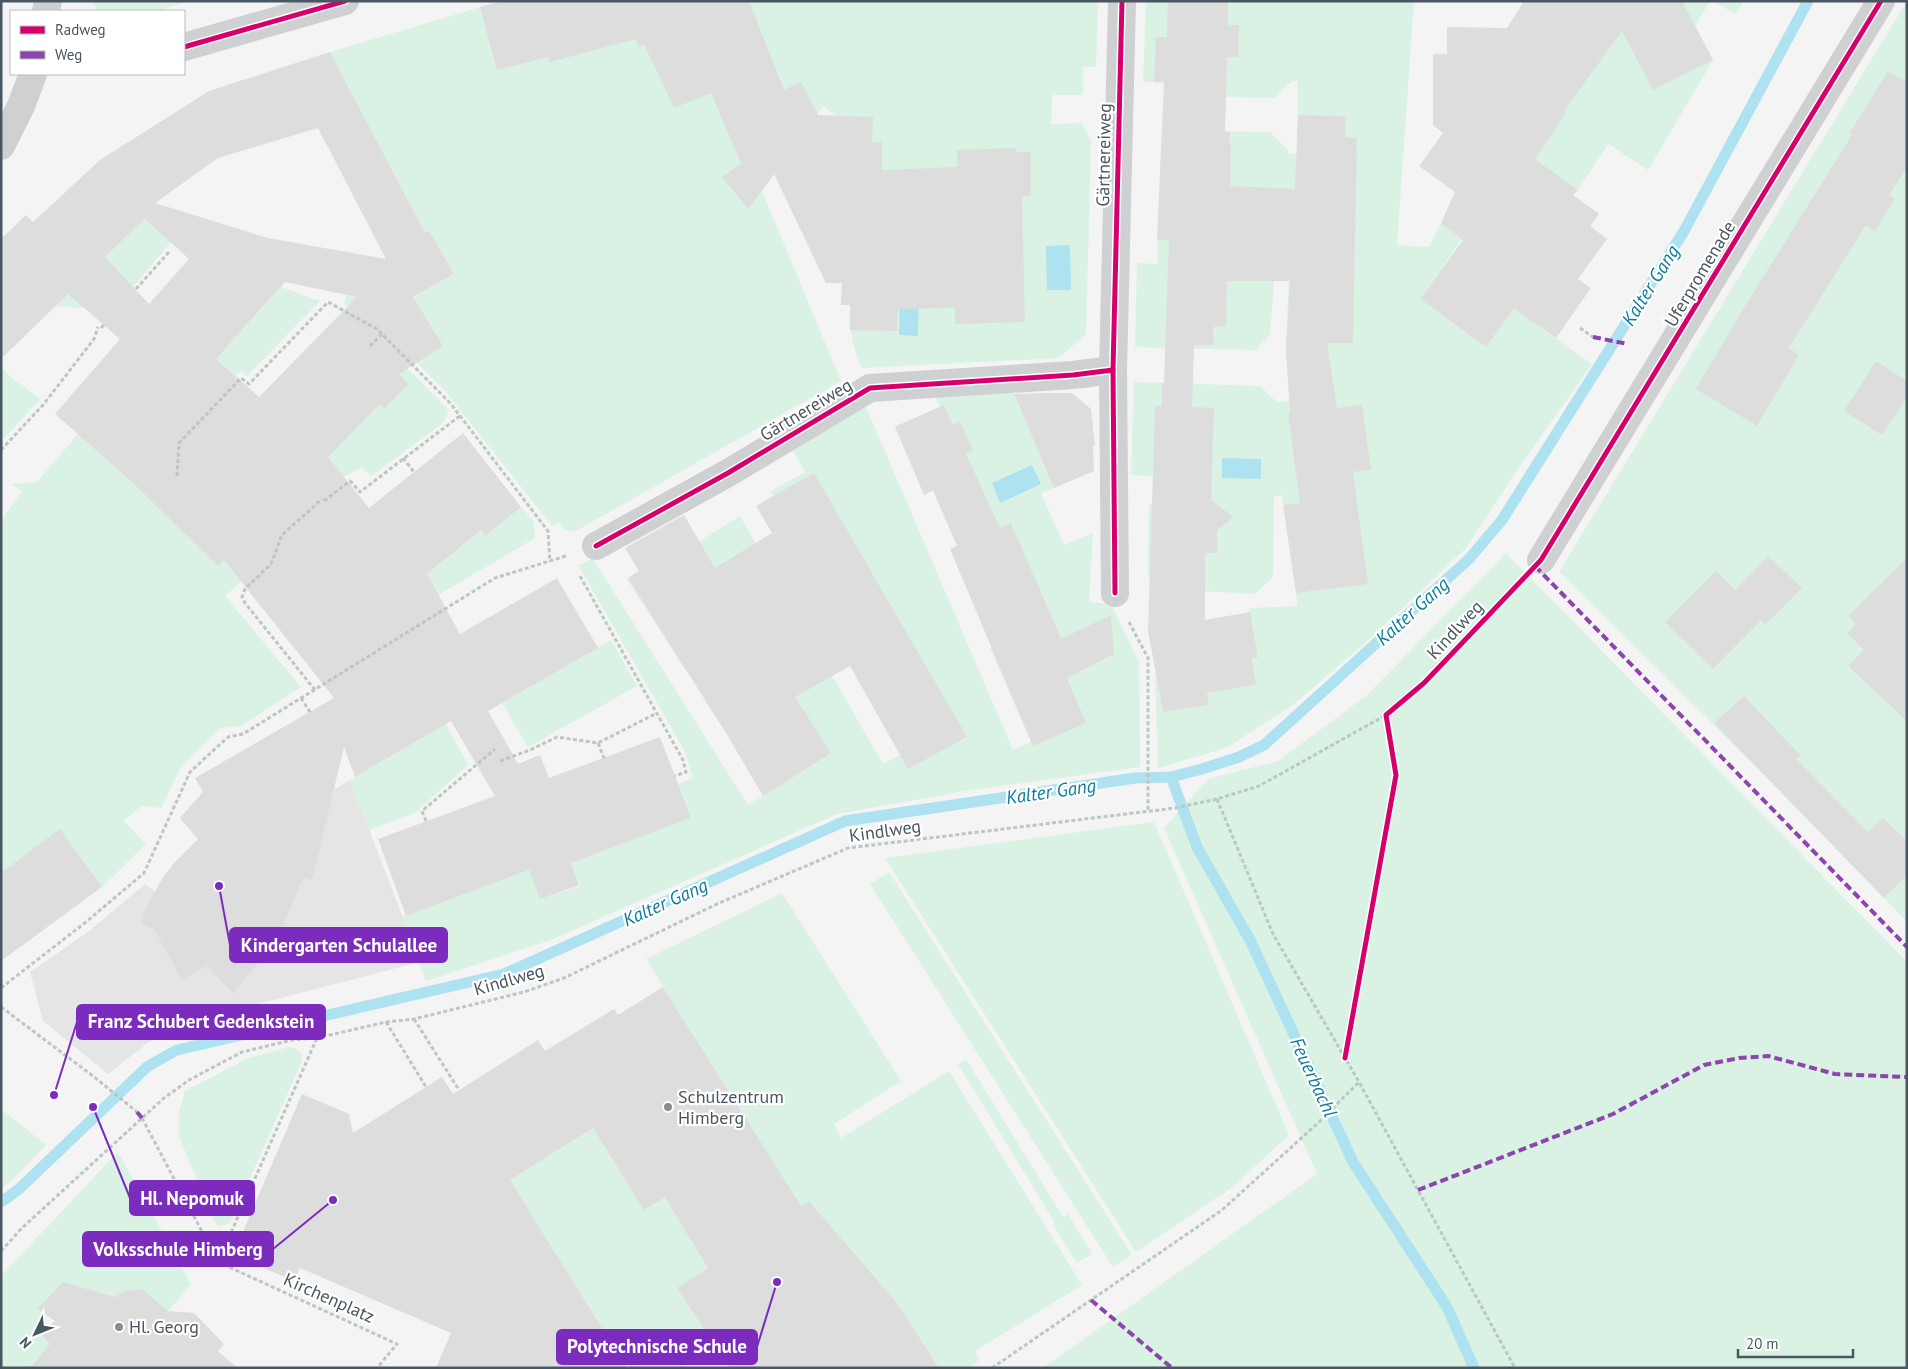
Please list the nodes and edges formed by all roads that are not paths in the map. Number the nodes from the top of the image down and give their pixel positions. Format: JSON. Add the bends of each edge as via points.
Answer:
{"nodes":[{"id":1,"x":345,"y":1,"type":"edge"},
{"id":2,"x":1122,"y":1,"type":"edge"},
{"id":3,"x":1881,"y":1,"type":"edge"},
{"id":4,"x":185,"y":46,"type":"edge"},
{"id":5,"x":33,"y":75,"type":"edge"},
{"id":6,"x":1,"y":146,"type":"edge"},
{"id":7,"x":1113,"y":370,"type":"junction"},
{"id":8,"x":596,"y":546,"type":"road end"},
{"id":9,"x":1541,"y":560,"type":"road end"},
{"id":10,"x":1115,"y":593,"type":"road end"}],
"edges":[{"from":1,"to":4,"type":"street"},
{"from":2,"to":7,"type":"street","name":"Gärtnereiweg"},
{"from":3,"to":9,"type":"street","name":"Uferpromenade"},
{"from":5,"to":6,"type":"street"},
{"from":7,"to":8,"type":"street","name":"Gärtnereiweg","via":[[870,388],[728,473]]},
{"from":7,"to":10,"type":"street","name":"Gärtnereiweg"}]}
